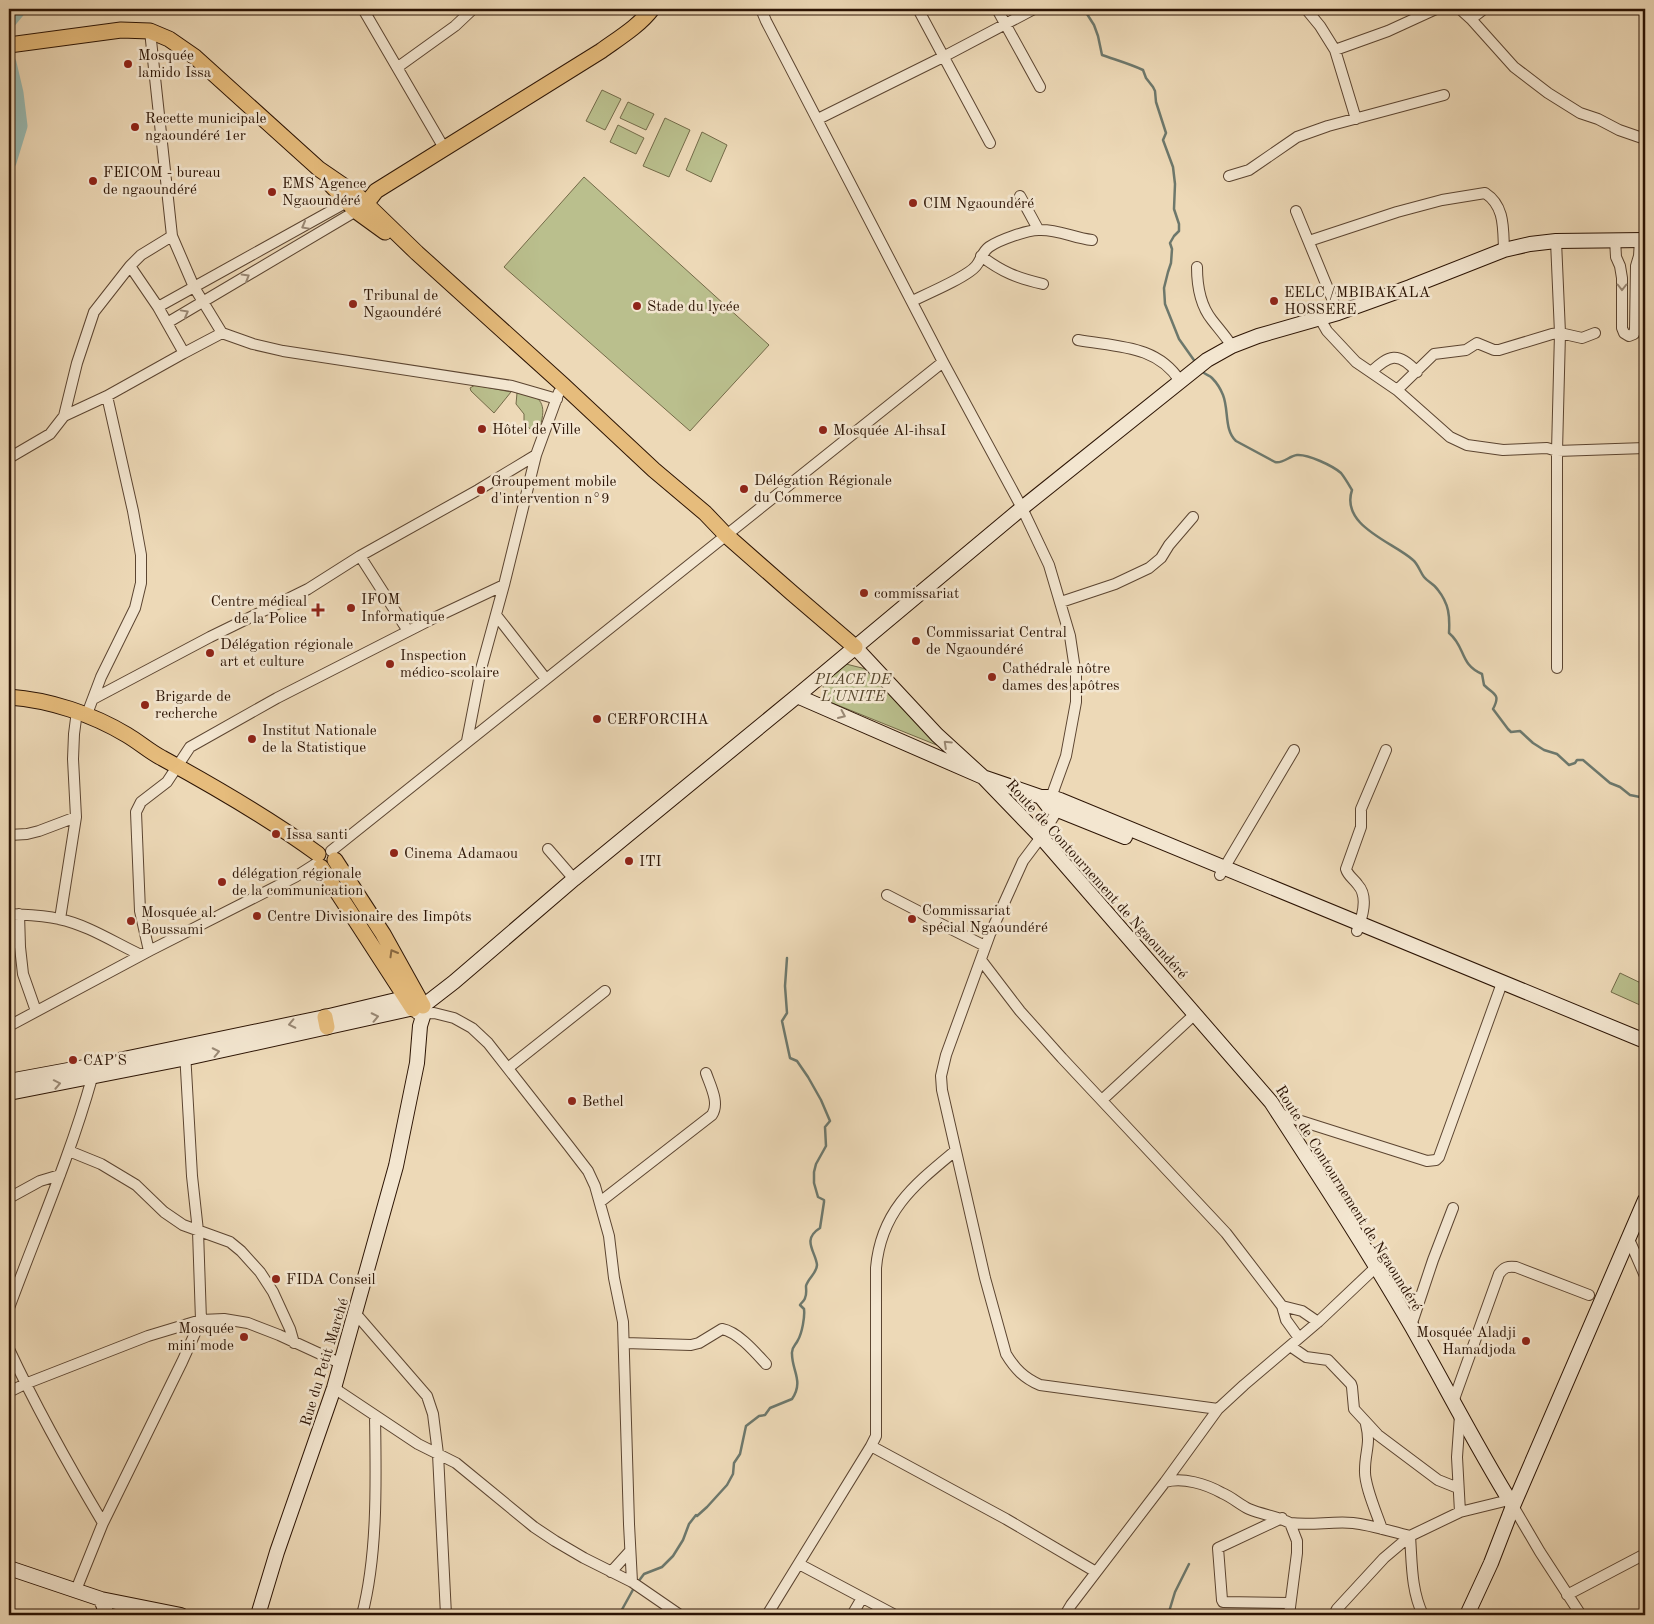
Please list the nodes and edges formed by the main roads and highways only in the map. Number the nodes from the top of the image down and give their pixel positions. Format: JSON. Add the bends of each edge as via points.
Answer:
{"nodes":[{"id":1,"x":652,"y":9,"type":"edge"},
{"id":2,"x":9,"y":45,"type":"edge"},
{"id":3,"x":357,"y":203,"type":"junction"},
{"id":4,"x":855,"y":647,"type":"road end"},
{"id":5,"x":9,"y":697,"type":"edge"},
{"id":6,"x":325,"y":859,"type":"junction"},
{"id":7,"x":383,"y":934,"type":"junction"},
{"id":8,"x":369,"y":942,"type":"junction"}],
"edges":[{"from":1,"to":3,"type":"main road","via":[[631,30],[601,51]]},
{"from":2,"to":3,"type":"main road","via":[[121,30],[150,31],[169,39],[195,56]]},
{"from":3,"to":4,"type":"main road","via":[[404,246],[417,253],[559,392],[705,513]]},
{"from":5,"to":6,"type":"main road","via":[[26,698],[82,713],[127,735],[287,832]]},
{"from":6,"to":7,"type":"main road"},
{"from":6,"to":8,"type":"main road"},
{"from":7,"to":8,"type":"main road"},
{"from":8,"to":7,"type":"main road","one_way":true,"via":[[417,1009]]}]}
